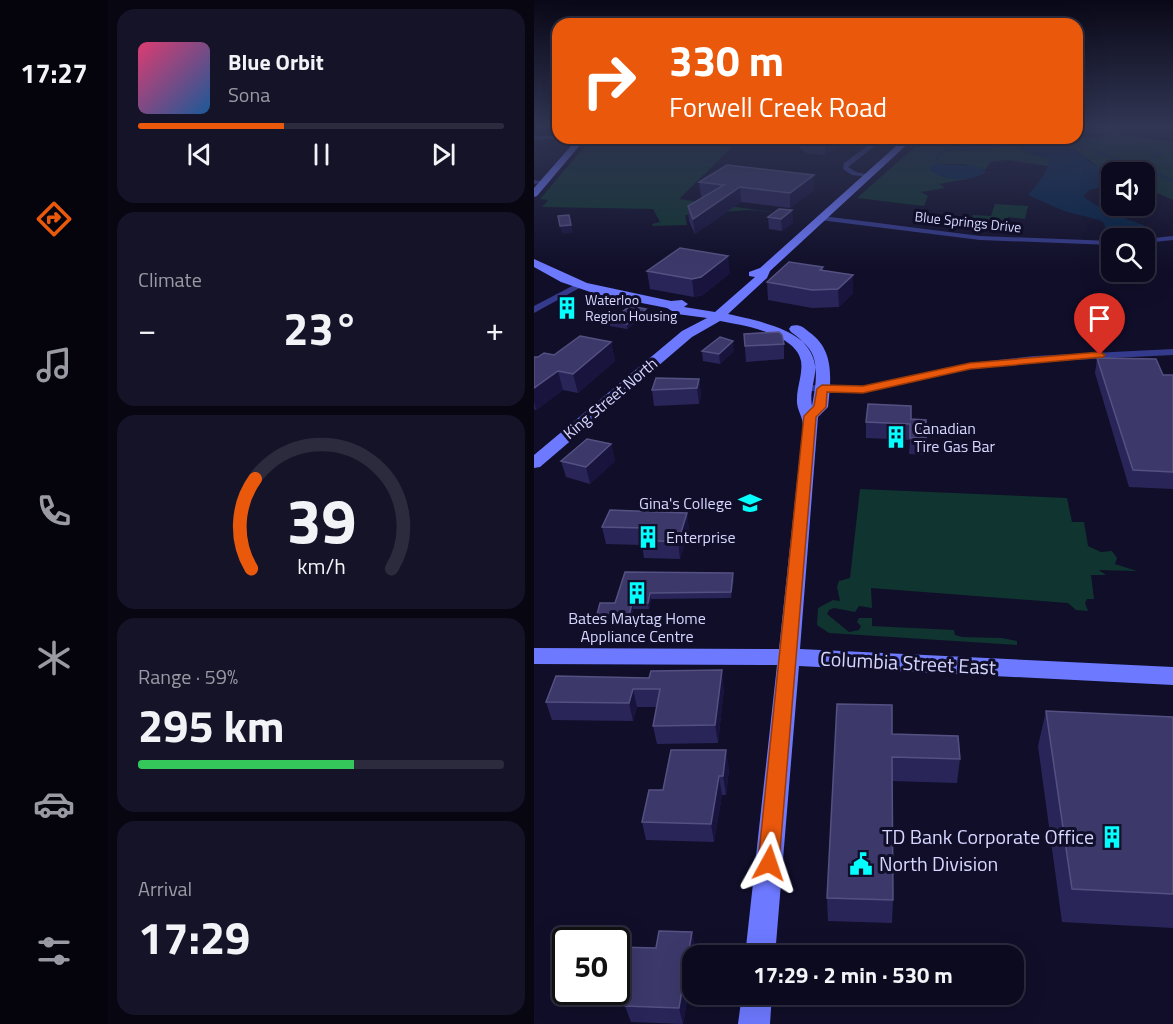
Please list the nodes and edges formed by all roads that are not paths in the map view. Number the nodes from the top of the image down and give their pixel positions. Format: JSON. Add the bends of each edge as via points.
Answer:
{"nodes":[{"id":1,"x":550,"y":175,"type":"edge"},
{"id":2,"x":863,"y":175,"type":"edge"},
{"id":3,"x":868,"y":176,"type":"joint"},
{"id":4,"x":534,"y":182,"type":"edge"},
{"id":5,"x":544,"y":182,"type":"junction"},
{"id":6,"x":534,"y":194,"type":"edge"},
{"id":7,"x":823,"y":218,"type":"junction"},
{"id":8,"x":1173,"y":238,"type":"edge"},
{"id":9,"x":1155,"y":240,"type":"edge"},
{"id":10,"x":1101,"y":243,"type":"edge"},
{"id":11,"x":534,"y":262,"type":"edge"},
{"id":12,"x":764,"y":270,"type":"junction"},
{"id":13,"x":581,"y":285,"type":"junction"},
{"id":14,"x":737,"y":300,"type":"junction"},
{"id":15,"x":534,"y":310,"type":"edge"},
{"id":16,"x":714,"y":313,"type":"junction"},
{"id":17,"x":762,"y":319,"type":"junction"},
{"id":18,"x":1173,"y":352,"type":"edge"},
{"id":19,"x":806,"y":388,"type":"junction"},
{"id":20,"x":822,"y":389,"type":"junction"},
{"id":21,"x":810,"y":416,"type":"junction"},
{"id":22,"x":534,"y":463,"type":"edge"},
{"id":23,"x":788,"y":657,"type":"junction"},
{"id":24,"x":538,"y":661,"type":"edge"},
{"id":25,"x":1173,"y":676,"type":"edge"},
{"id":26,"x":761,"y":945,"type":"edge"},
{"id":27,"x":756,"y":1005,"type":"edge"},
{"id":28,"x":754,"y":1024,"type":"edge"}],
"edges":[{"from":1,"to":5,"type":"main road"},
{"from":2,"to":3,"type":"street"},
{"from":3,"to":7,"type":"main road","name":"King Street North"},
{"from":4,"to":5,"type":"street"},
{"from":5,"to":6,"type":"main road"},
{"from":7,"to":10,"type":"street","name":"Blue Springs Drive","via":[[980,238]]},
{"from":7,"to":12,"type":"main road","name":"King Street North"},
{"from":8,"to":9,"type":"street"},
{"from":11,"to":13,"type":"main road"},
{"from":12,"to":14,"type":"main road","name":"King Street North","via":[[764,276]]},
{"from":12,"to":16,"type":"main road","name":"King Street North","via":[[751,274]]},
{"from":13,"to":15,"type":"street"},
{"from":13,"to":16,"type":"main road","via":[[677,309]]},
{"from":14,"to":16,"type":"main road","name":"King Street North"},
{"from":14,"to":17,"type":"main road"},
{"from":16,"to":17,"type":"main road"},
{"from":16,"to":19,"type":"main road","via":[[796,341],[808,359]]},
{"from":16,"to":22,"type":"main road","name":"King Street North","via":[[700,329],[687,334]]},
{"from":17,"to":20,"type":"main road","via":[[796,329],[813,340],[822,354]]},
{"from":18,"to":20,"type":"street","via":[[1033,359],[970,366],[863,389]]},
{"from":19,"to":20,"type":"street"},
{"from":19,"to":21,"type":"main road","via":[[804,408]]},
{"from":20,"to":21,"type":"main road","via":[[820,407]]},
{"from":21,"to":23,"type":"main road"},
{"from":23,"to":24,"type":"main road","name":"Columbia Street East"},
{"from":23,"to":25,"type":"main road","name":"Columbia Street East"},
{"from":23,"to":26,"type":"main road"},
{"from":27,"to":28,"type":"main road"}]}
